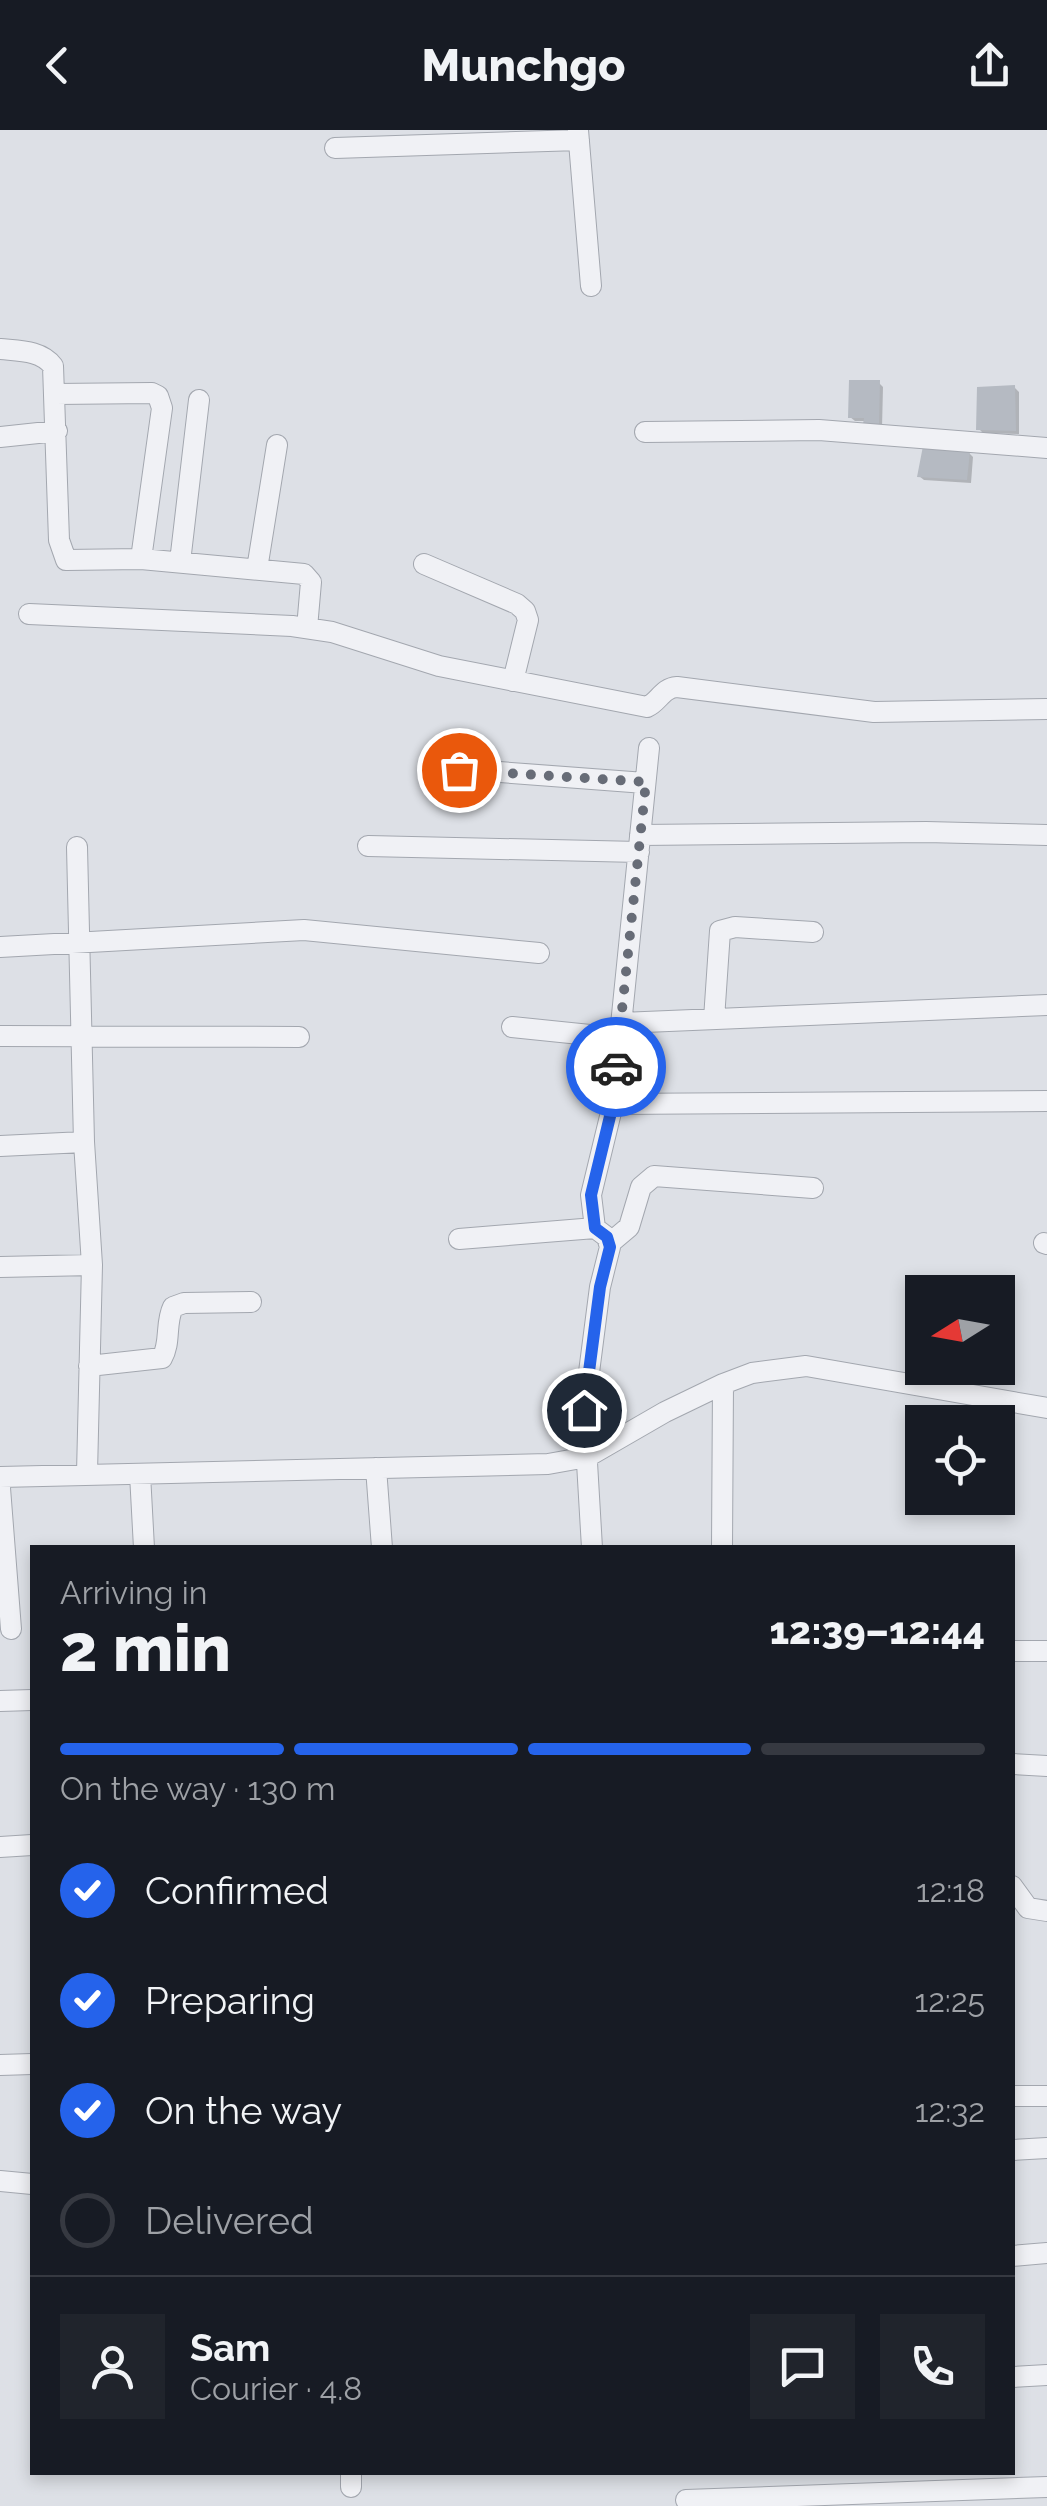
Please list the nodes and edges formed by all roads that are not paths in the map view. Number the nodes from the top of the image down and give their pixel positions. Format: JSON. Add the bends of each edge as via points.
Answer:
{"nodes":[{"id":1,"x":578,"y":135,"type":"edge"},
{"id":2,"x":335,"y":148,"type":"dead end"},
{"id":3,"x":591,"y":286,"type":"dead end"},
{"id":4,"x":0,"y":349,"type":"edge"},
{"id":5,"x":56,"y":394,"type":"junction"},
{"id":6,"x":199,"y":400,"type":"dead end"},
{"id":7,"x":56,"y":431,"type":"junction"},
{"id":8,"x":645,"y":432,"type":"dead end"},
{"id":9,"x":0,"y":437,"type":"edge"},
{"id":10,"x":277,"y":444,"type":"dead end"},
{"id":11,"x":1047,"y":448,"type":"edge"},
{"id":12,"x":140,"y":559,"type":"junction"},
{"id":13,"x":180,"y":562,"type":"junction"},
{"id":14,"x":424,"y":564,"type":"dead end"},
{"id":15,"x":257,"y":569,"type":"junction"},
{"id":16,"x":28,"y":614,"type":"dead end"},
{"id":17,"x":307,"y":628,"type":"junction"},
{"id":18,"x":513,"y":681,"type":"junction"},
{"id":19,"x":1047,"y":709,"type":"edge"},
{"id":20,"x":649,"y":748,"type":"dead end"},
{"id":21,"x":459,"y":770,"type":"dead end"},
{"id":22,"x":646,"y":782,"type":"junction"},
{"id":23,"x":1047,"y":835,"type":"edge"},
{"id":24,"x":639,"y":844,"type":"junction"},
{"id":25,"x":368,"y":846,"type":"dead end"},
{"id":26,"x":77,"y":847,"type":"dead end"},
{"id":27,"x":813,"y":932,"type":"dead end"},
{"id":28,"x":80,"y":944,"type":"junction"},
{"id":29,"x":0,"y":948,"type":"edge"},
{"id":30,"x":539,"y":954,"type":"dead end"},
{"id":31,"x":1047,"y":1005,"type":"edge"},
{"id":32,"x":714,"y":1019,"type":"junction"},
{"id":33,"x":512,"y":1027,"type":"dead end"},
{"id":34,"x":620,"y":1030,"type":"junction"},
{"id":35,"x":0,"y":1036,"type":"edge"},
{"id":36,"x":80,"y":1036,"type":"junction"},
{"id":37,"x":299,"y":1037,"type":"dead end"},
{"id":38,"x":1047,"y":1101,"type":"edge"},
{"id":39,"x":613,"y":1104,"type":"junction"},
{"id":40,"x":84,"y":1142,"type":"junction"},
{"id":41,"x":0,"y":1146,"type":"edge"},
{"id":42,"x":813,"y":1188,"type":"dead end"},
{"id":43,"x":602,"y":1235,"type":"junction"},
{"id":44,"x":459,"y":1240,"type":"dead end"},
{"id":45,"x":92,"y":1265,"type":"junction"},
{"id":46,"x":0,"y":1267,"type":"edge"},
{"id":47,"x":251,"y":1302,"type":"dead end"},
{"id":48,"x":90,"y":1366,"type":"junction"},
{"id":49,"x":723,"y":1384,"type":"junction"},
{"id":50,"x":1047,"y":1408,"type":"edge"},
{"id":51,"x":587,"y":1457,"type":"junction"},
{"id":52,"x":376,"y":1468,"type":"junction"},
{"id":53,"x":87,"y":1473,"type":"junction"},
{"id":54,"x":140,"y":1474,"type":"junction"},
{"id":55,"x":0,"y":1477,"type":"edge"},
{"id":56,"x":0,"y":1488,"type":"edge"},
{"id":57,"x":144,"y":1545,"type":"edge"},
{"id":58,"x":382,"y":1545,"type":"edge"},
{"id":59,"x":592,"y":1545,"type":"edge"},
{"id":60,"x":722,"y":1545,"type":"edge"},
{"id":61,"x":11,"y":1629,"type":"dead end"},
{"id":62,"x":1047,"y":1650,"type":"edge"},
{"id":63,"x":1015,"y":1651,"type":"edge"},
{"id":64,"x":30,"y":1700,"type":"edge"},
{"id":65,"x":0,"y":1702,"type":"edge"},
{"id":66,"x":1015,"y":1764,"type":"edge"},
{"id":67,"x":1047,"y":1766,"type":"edge"},
{"id":68,"x":30,"y":1845,"type":"edge"},
{"id":69,"x":0,"y":1847,"type":"edge"},
{"id":70,"x":1015,"y":1890,"type":"edge"},
{"id":71,"x":1047,"y":1911,"type":"edge"},
{"id":72,"x":30,"y":2064,"type":"edge"},
{"id":73,"x":0,"y":2065,"type":"edge"},
{"id":74,"x":1015,"y":2096,"type":"edge"},
{"id":75,"x":1047,"y":2096,"type":"edge"},
{"id":76,"x":1047,"y":2148,"type":"edge"},
{"id":77,"x":1015,"y":2150,"type":"edge"},
{"id":78,"x":0,"y":2182,"type":"edge"},
{"id":79,"x":30,"y":2184,"type":"edge"},
{"id":80,"x":1047,"y":2254,"type":"edge"},
{"id":81,"x":1015,"y":2256,"type":"edge"},
{"id":82,"x":1015,"y":2376,"type":"edge"},
{"id":83,"x":1047,"y":2376,"type":"edge"},
{"id":84,"x":1047,"y":2488,"type":"edge"},
{"id":85,"x":686,"y":2500,"type":"dead end"}],
"edges":[{"from":1,"to":2,"type":"street"},
{"from":1,"to":3,"type":"street"},
{"from":4,"to":5,"type":"street","via":[[47,358]]},
{"from":5,"to":7,"type":"street"},
{"from":5,"to":12,"type":"street","via":[[158,396],[162,408]]},
{"from":6,"to":13,"type":"street"},
{"from":7,"to":9,"type":"street"},
{"from":7,"to":12,"type":"street","via":[[62,554],[74,562]]},
{"from":8,"to":11,"type":"street","via":[[819,430]]},
{"from":10,"to":15,"type":"street"},
{"from":12,"to":13,"type":"street"},
{"from":13,"to":15,"type":"street"},
{"from":14,"to":18,"type":"street","via":[[525,611]]},
{"from":15,"to":17,"type":"street","via":[[308,577]]},
{"from":16,"to":17,"type":"street"},
{"from":17,"to":18,"type":"street"},
{"from":18,"to":19,"type":"street","via":[[647,707],[677,686],[861,711]]},
{"from":20,"to":22,"type":"street"},
{"from":21,"to":22,"type":"street"},
{"from":22,"to":24,"type":"street"},
{"from":23,"to":24,"type":"street","via":[[926,832]]},
{"from":24,"to":25,"type":"street"},
{"from":24,"to":34,"type":"street"},
{"from":26,"to":28,"type":"street"},
{"from":27,"to":32,"type":"street","via":[[720,931]]},
{"from":28,"to":29,"type":"street"},
{"from":28,"to":30,"type":"street","via":[[332,931]]},
{"from":28,"to":36,"type":"street"},
{"from":31,"to":32,"type":"street"},
{"from":32,"to":34,"type":"street"},
{"from":33,"to":34,"type":"street"},
{"from":34,"to":39,"type":"street"},
{"from":35,"to":36,"type":"street"},
{"from":36,"to":37,"type":"street"},
{"from":36,"to":40,"type":"street"},
{"from":38,"to":39,"type":"street"},
{"from":39,"to":43,"type":"street","via":[[591,1195]]},
{"from":40,"to":41,"type":"street"},
{"from":40,"to":45,"type":"street"},
{"from":42,"to":43,"type":"street","via":[[654,1176],[642,1187],[629,1226]]},
{"from":43,"to":44,"type":"street"},
{"from":43,"to":51,"type":"street","via":[[586,1387]]},
{"from":45,"to":46,"type":"street"},
{"from":45,"to":48,"type":"street"},
{"from":47,"to":48,"type":"street","via":[[173,1306],[162,1358]]},
{"from":48,"to":53,"type":"street"},
{"from":49,"to":50,"type":"street","via":[[806,1366]]},
{"from":49,"to":51,"type":"street"},
{"from":49,"to":60,"type":"street"},
{"from":51,"to":52,"type":"street"},
{"from":51,"to":59,"type":"street"},
{"from":52,"to":54,"type":"street"},
{"from":52,"to":58,"type":"street"},
{"from":53,"to":54,"type":"street"},
{"from":53,"to":55,"type":"street"},
{"from":54,"to":57,"type":"street"},
{"from":56,"to":61,"type":"street"},
{"from":62,"to":63,"type":"street"},
{"from":64,"to":65,"type":"street"},
{"from":66,"to":67,"type":"street"},
{"from":68,"to":69,"type":"street"},
{"from":70,"to":71,"type":"street","via":[[1028,1908]]},
{"from":72,"to":73,"type":"street"},
{"from":74,"to":75,"type":"street"},
{"from":76,"to":77,"type":"street"},
{"from":78,"to":79,"type":"street"},
{"from":80,"to":81,"type":"street"},
{"from":82,"to":83,"type":"street"},
{"from":84,"to":85,"type":"street"}]}
